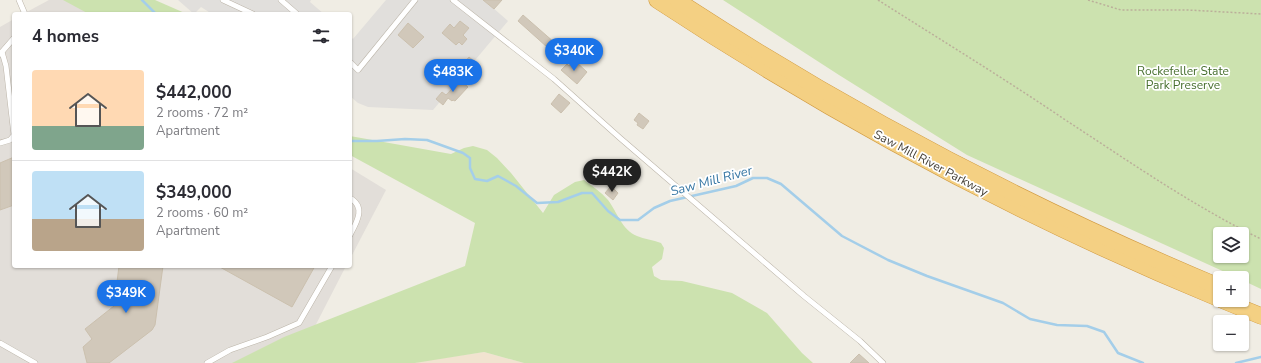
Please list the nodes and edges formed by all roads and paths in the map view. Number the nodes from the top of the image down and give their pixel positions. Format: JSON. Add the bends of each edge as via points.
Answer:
{"nodes":[{"id":1,"x":19,"y":0,"type":"edge"},
{"id":2,"x":223,"y":0,"type":"edge"},
{"id":3,"x":281,"y":0,"type":"edge"},
{"id":4,"x":415,"y":0,"type":"edge"},
{"id":5,"x":452,"y":0,"type":"edge"},
{"id":6,"x":657,"y":0,"type":"edge"},
{"id":7,"x":677,"y":0,"type":"edge"},
{"id":8,"x":878,"y":0,"type":"edge"},
{"id":9,"x":1088,"y":0,"type":"edge"},
{"id":10,"x":24,"y":12,"type":"edge"},
{"id":11,"x":249,"y":12,"type":"edge"},
{"id":12,"x":295,"y":12,"type":"edge"},
{"id":13,"x":1261,"y":14,"type":"edge"},
{"id":14,"x":12,"y":40,"type":"edge"},
{"id":15,"x":1,"y":53,"type":"edge"},
{"id":16,"x":352,"y":64,"type":"edge"},
{"id":17,"x":12,"y":118,"type":"edge"},
{"id":18,"x":12,"y":138,"type":"edge"},
{"id":19,"x":0,"y":143,"type":"edge"},
{"id":20,"x":352,"y":199,"type":"edge"},
{"id":21,"x":352,"y":230,"type":"edge"},
{"id":22,"x":1261,"y":239,"type":"edge"},
{"id":23,"x":331,"y":268,"type":"edge"},
{"id":24,"x":1213,"y":284,"type":"edge"},
{"id":25,"x":1213,"y":297,"type":"edge"},
{"id":26,"x":1249,"y":299,"type":"edge"},
{"id":27,"x":1261,"y":304,"type":"edge"},
{"id":28,"x":1238,"y":307,"type":"edge"},
{"id":29,"x":1261,"y":316,"type":"edge"},
{"id":30,"x":0,"y":343,"type":"edge"},
{"id":31,"x":35,"y":363,"type":"edge"},
{"id":32,"x":207,"y":363,"type":"edge"},
{"id":33,"x":883,"y":363,"type":"edge"}],
"edges":[{"from":1,"to":10,"type":"lane"},
{"from":2,"to":11,"type":"lane"},
{"from":3,"to":12,"type":"lane"},
{"from":4,"to":16,"type":"lane","via":[[358,70]]},
{"from":5,"to":33,"type":"lane","via":[[554,79]]},
{"from":6,"to":25,"type":"highway","name":"Saw Mill River Parkway","via":[[803,92],[945,171],[1080,238]]},
{"from":7,"to":24,"type":"highway","name":"Saw Mill River Parkway","via":[[824,91],[943,157],[1073,222]]},
{"from":8,"to":22,"type":"path","via":[[1168,187]]},
{"from":9,"to":13,"type":"path","via":[[1121,10]]},
{"from":14,"to":15,"type":"lane"},
{"from":15,"to":17,"type":"lane","via":[[6,66]]},
{"from":18,"to":19,"type":"lane"},
{"from":20,"to":21,"type":"lane","via":[[358,207],[360,216]]},
{"from":23,"to":32,"type":"lane","via":[[298,323],[230,350]]},
{"from":26,"to":27,"type":"highway"},
{"from":28,"to":29,"type":"highway","name":"Saw Mill River Parkway"},
{"from":30,"to":31,"type":"lane"}]}
